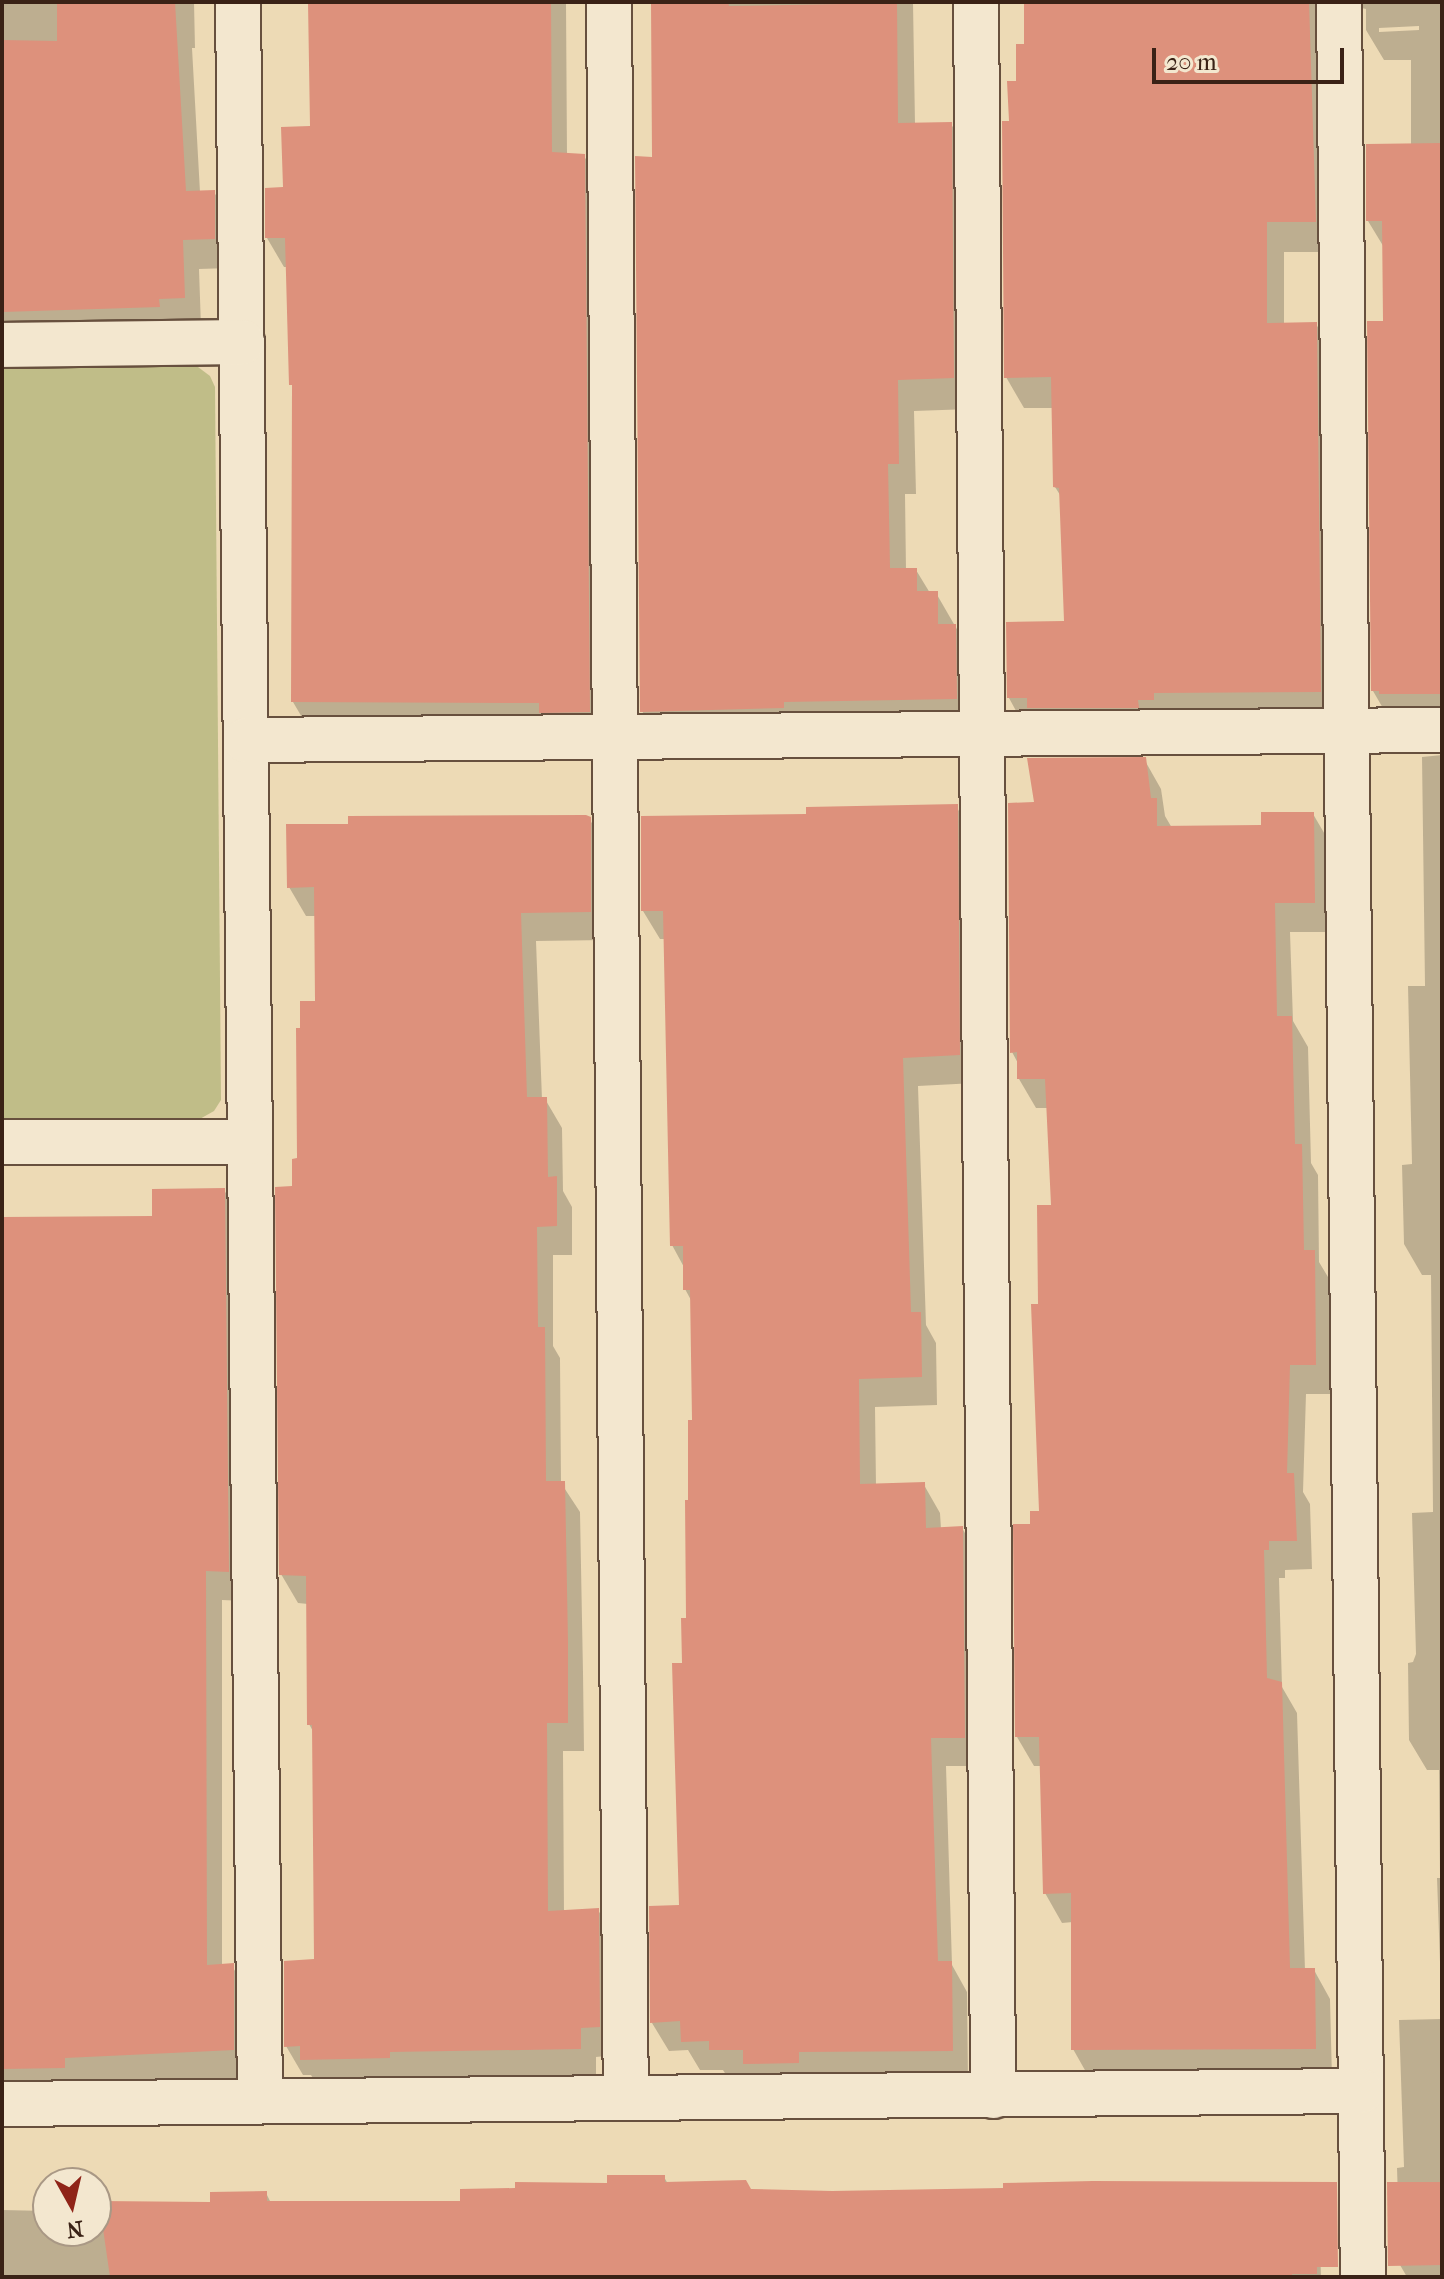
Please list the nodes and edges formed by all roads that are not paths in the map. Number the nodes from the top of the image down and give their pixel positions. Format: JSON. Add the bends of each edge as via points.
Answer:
{"nodes":[{"id":1,"x":238,"y":2,"type":"edge"},
{"id":2,"x":609,"y":2,"type":"edge"},
{"id":3,"x":976,"y":2,"type":"edge"},
{"id":4,"x":1339,"y":2,"type":"edge"},
{"id":5,"x":242,"y":342,"type":"junction"},
{"id":6,"x":2,"y":345,"type":"edge"},
{"id":7,"x":1442,"y":730,"type":"edge"},
{"id":8,"x":1347,"y":731,"type":"junction"},
{"id":9,"x":982,"y":734,"type":"junction"},
{"id":10,"x":615,"y":737,"type":"junction"},
{"id":11,"x":246,"y":740,"type":"junction"},
{"id":12,"x":2,"y":1142,"type":"edge"},
{"id":13,"x":250,"y":1142,"type":"junction"},
{"id":14,"x":1361,"y":2091,"type":"junction"},
{"id":15,"x":993,"y":2096,"type":"junction"},
{"id":16,"x":626,"y":2098,"type":"junction"},
{"id":17,"x":260,"y":2101,"type":"junction"},
{"id":18,"x":2,"y":2104,"type":"edge"},
{"id":19,"x":1363,"y":2277,"type":"edge"}],
"edges":[{"from":1,"to":5,"type":"street"},
{"from":2,"to":10,"type":"street"},
{"from":3,"to":9,"type":"street"},
{"from":4,"to":8,"type":"street"},
{"from":5,"to":6,"type":"street"},
{"from":5,"to":11,"type":"street"},
{"from":7,"to":8,"type":"street"},
{"from":8,"to":9,"type":"street"},
{"from":8,"to":14,"type":"street"},
{"from":9,"to":10,"type":"street"},
{"from":9,"to":15,"type":"street"},
{"from":10,"to":11,"type":"street"},
{"from":10,"to":16,"type":"street"},
{"from":11,"to":13,"type":"street"},
{"from":12,"to":13,"type":"street"},
{"from":13,"to":17,"type":"street"},
{"from":14,"to":15,"type":"street"},
{"from":14,"to":19,"type":"street"},
{"from":15,"to":16,"type":"street"},
{"from":16,"to":17,"type":"street"},
{"from":17,"to":18,"type":"street"}]}
